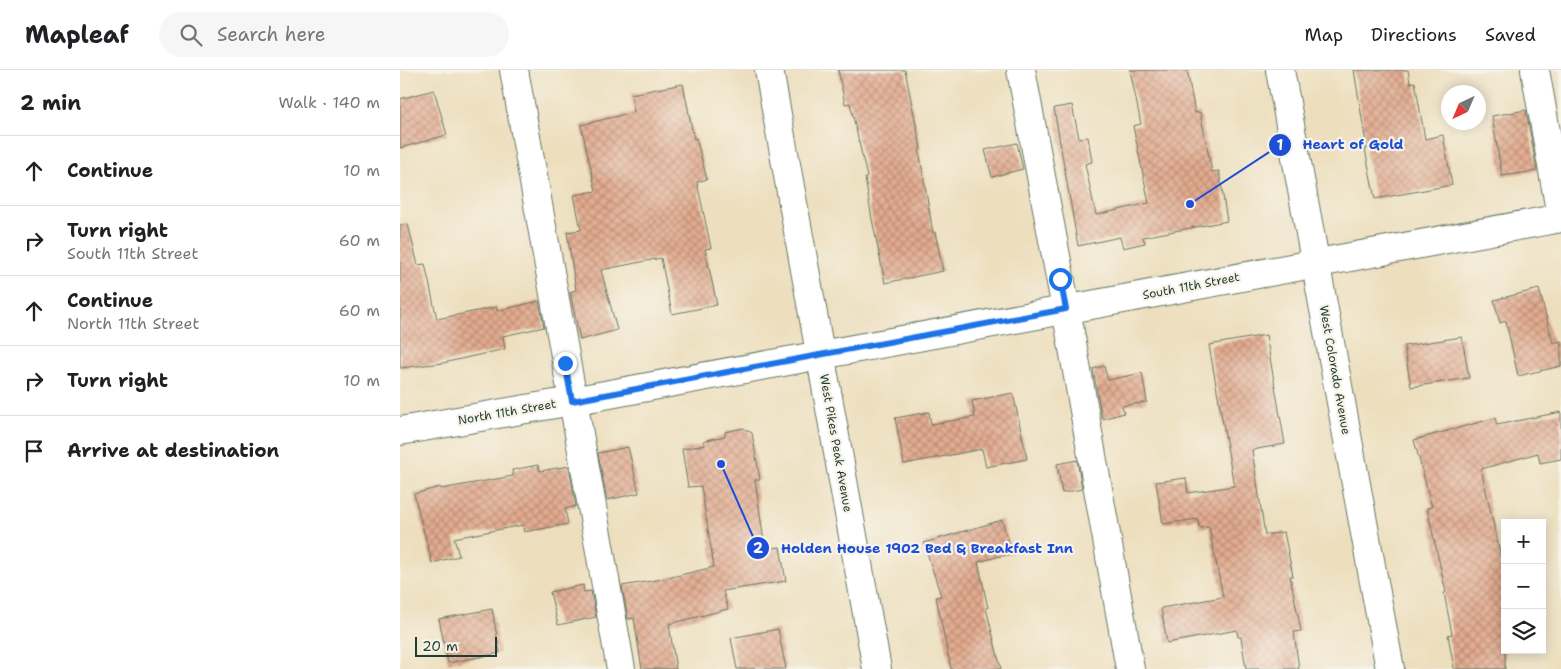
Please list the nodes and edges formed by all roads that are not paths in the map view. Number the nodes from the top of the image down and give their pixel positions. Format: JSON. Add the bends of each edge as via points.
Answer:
{"nodes":[{"id":1,"x":514,"y":70,"type":"edge"},
{"id":2,"x":769,"y":70,"type":"edge"},
{"id":3,"x":1021,"y":70,"type":"edge"},
{"id":4,"x":1280,"y":70,"type":"edge"},
{"id":5,"x":1535,"y":70,"type":"edge"},
{"id":6,"x":1561,"y":217,"type":"edge"},
{"id":7,"x":1315,"y":262,"type":"junction"},
{"id":8,"x":1066,"y":309,"type":"junction"},
{"id":9,"x":820,"y":354,"type":"junction"},
{"id":10,"x":572,"y":401,"type":"junction"},
{"id":11,"x":400,"y":431,"type":"edge"},
{"id":12,"x":621,"y":669,"type":"edge"},
{"id":13,"x":877,"y":669,"type":"edge"},
{"id":14,"x":1130,"y":669,"type":"edge"},
{"id":15,"x":1390,"y":669,"type":"edge"}],
"edges":[{"from":1,"to":10,"type":"street"},
{"from":2,"to":9,"type":"street","name":"West Pikes Peak Avenue"},
{"from":3,"to":8,"type":"street"},
{"from":4,"to":7,"type":"street","name":"West Colorado Avenue"},
{"from":5,"to":6,"type":"street"},
{"from":6,"to":7,"type":"street","name":"South 11th Street"},
{"from":7,"to":8,"type":"street","name":"South 11th Street"},
{"from":7,"to":15,"type":"street","name":"West Colorado Avenue"},
{"from":8,"to":9,"type":"street","name":"South 11th Street"},
{"from":8,"to":14,"type":"street"},
{"from":9,"to":10,"type":"street","name":"North 11th Street"},
{"from":9,"to":13,"type":"street","name":"West Pikes Peak Avenue"},
{"from":10,"to":11,"type":"street","name":"North 11th Street"},
{"from":10,"to":12,"type":"street"}]}
